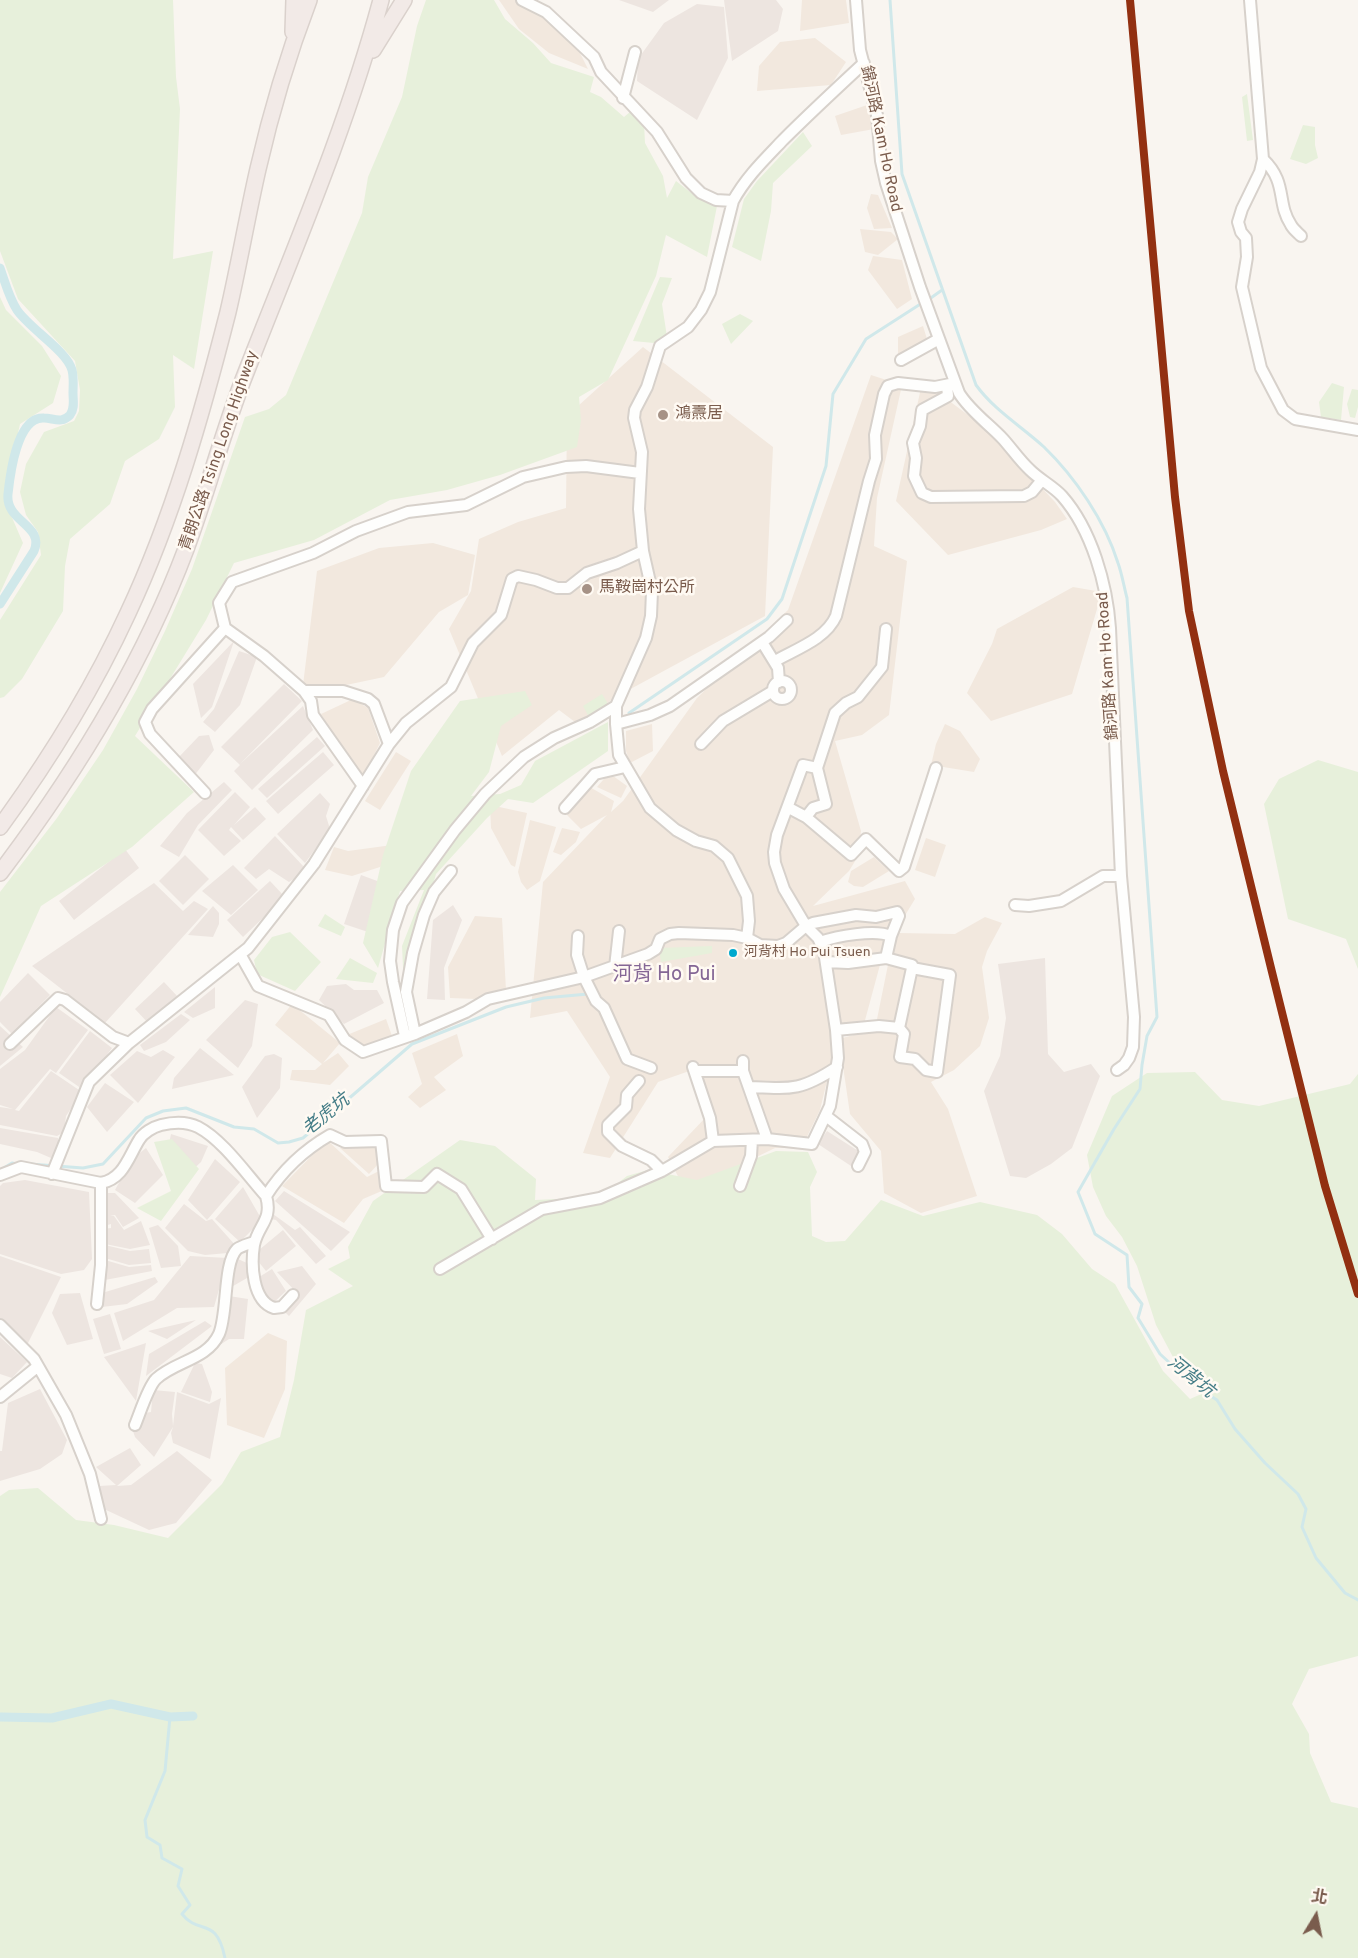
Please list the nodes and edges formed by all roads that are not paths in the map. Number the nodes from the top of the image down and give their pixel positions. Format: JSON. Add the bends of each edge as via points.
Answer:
{"nodes":[{"id":1,"x":294,"y":0,"type":"edge"},
{"id":2,"x":309,"y":0,"type":"edge"},
{"id":3,"x":381,"y":0,"type":"edge"},
{"id":4,"x":404,"y":0,"type":"edge"},
{"id":5,"x":522,"y":0,"type":"edge"},
{"id":6,"x":856,"y":0,"type":"edge"},
{"id":7,"x":1250,"y":0,"type":"edge"},
{"id":8,"x":293,"y":44,"type":"junction"},
{"id":9,"x":635,"y":52,"type":"dead end"},
{"id":10,"x":864,"y":63,"type":"junction"},
{"id":11,"x":363,"y":66,"type":"junction"},
{"id":12,"x":623,"y":98,"type":"junction"},
{"id":13,"x":1263,"y":159,"type":"junction"},
{"id":14,"x":734,"y":201,"type":"junction"},
{"id":15,"x":1300,"y":236,"type":"dead end"},
{"id":16,"x":939,"y":339,"type":"junction"},
{"id":17,"x":901,"y":360,"type":"dead end"},
{"id":18,"x":951,"y":384,"type":"junction"},
{"id":19,"x":1358,"y":430,"type":"edge"},
{"id":20,"x":640,"y":473,"type":"junction"},
{"id":21,"x":1042,"y":480,"type":"junction"},
{"id":22,"x":643,"y":551,"type":"junction"},
{"id":23,"x":787,"y":620,"type":"dead end"},
{"id":24,"x":225,"y":628,"type":"junction"},
{"id":25,"x":886,"y":629,"type":"dead end"},
{"id":26,"x":762,"y":642,"type":"junction"},
{"id":27,"x":775,"y":661,"type":"junction"},
{"id":28,"x":304,"y":691,"type":"junction"},
{"id":29,"x":616,"y":706,"type":"junction"},
{"id":30,"x":616,"y":724,"type":"junction"},
{"id":31,"x":389,"y":744,"type":"junction"},
{"id":32,"x":701,"y":744,"type":"dead end"},
{"id":33,"x":625,"y":767,"type":"junction"},
{"id":34,"x":817,"y":768,"type":"junction"},
{"id":35,"x":936,"y":768,"type":"dead end"},
{"id":36,"x":363,"y":786,"type":"junction"},
{"id":37,"x":205,"y":793,"type":"dead end"},
{"id":38,"x":565,"y":808,"type":"dead end"},
{"id":39,"x":789,"y":808,"type":"junction"},
{"id":40,"x":806,"y":817,"type":"junction"},
{"id":41,"x":0,"y":827,"type":"edge"},
{"id":42,"x":451,"y":872,"type":"dead end"},
{"id":43,"x":0,"y":873,"type":"edge"},
{"id":44,"x":1121,"y":876,"type":"junction"},
{"id":45,"x":1015,"y":905,"type":"dead end"},
{"id":46,"x":806,"y":926,"type":"junction"},
{"id":47,"x":619,"y":931,"type":"dead end"},
{"id":48,"x":578,"y":936,"type":"dead end"},
{"id":49,"x":891,"y":936,"type":"junction"},
{"id":50,"x":747,"y":938,"type":"junction"},
{"id":51,"x":820,"y":942,"type":"junction"},
{"id":52,"x":240,"y":954,"type":"junction"},
{"id":53,"x":886,"y":957,"type":"junction"},
{"id":54,"x":826,"y":962,"type":"junction"},
{"id":55,"x":615,"y":967,"type":"junction"},
{"id":56,"x":912,"y":968,"type":"junction"},
{"id":57,"x":584,"y":977,"type":"junction"},
{"id":58,"x":899,"y":1028,"type":"junction"},
{"id":59,"x":836,"y":1030,"type":"junction"},
{"id":60,"x":410,"y":1035,"type":"junction"},
{"id":61,"x":129,"y":1043,"type":"junction"},
{"id":62,"x":10,"y":1044,"type":"dead end"},
{"id":63,"x":837,"y":1067,"type":"junction"},
{"id":64,"x":651,"y":1068,"type":"dead end"},
{"id":65,"x":1117,"y":1070,"type":"dead end"},
{"id":66,"x":639,"y":1081,"type":"dead end"},
{"id":67,"x":749,"y":1087,"type":"junction"},
{"id":68,"x":826,"y":1116,"type":"junction"},
{"id":69,"x":767,"y":1139,"type":"junction"},
{"id":70,"x":752,"y":1140,"type":"junction"},
{"id":71,"x":712,"y":1141,"type":"junction"},
{"id":72,"x":858,"y":1166,"type":"dead end"},
{"id":73,"x":662,"y":1171,"type":"junction"},
{"id":74,"x":53,"y":1172,"type":"junction"},
{"id":75,"x":0,"y":1175,"type":"edge"},
{"id":76,"x":100,"y":1183,"type":"junction"},
{"id":77,"x":740,"y":1186,"type":"dead end"},
{"id":78,"x":266,"y":1197,"type":"junction"},
{"id":79,"x":492,"y":1239,"type":"junction"},
{"id":80,"x":254,"y":1242,"type":"junction"},
{"id":81,"x":440,"y":1269,"type":"dead end"},
{"id":82,"x":293,"y":1295,"type":"dead end"},
{"id":83,"x":97,"y":1304,"type":"dead end"},
{"id":84,"x":0,"y":1325,"type":"edge"},
{"id":85,"x":37,"y":1367,"type":"junction"},
{"id":86,"x":0,"y":1397,"type":"edge"},
{"id":87,"x":135,"y":1425,"type":"dead end"},
{"id":88,"x":101,"y":1519,"type":"dead end"}],
"edges":[{"from":1,"to":8,"type":"highway"},
{"from":2,"to":8,"type":"highway","name":"青朗公路 Tsing Long Highway"},
{"from":3,"to":11,"type":"highway","name":"青朗公路 Tsing Long Highway"},
{"from":4,"to":11,"type":"highway"},
{"from":5,"to":12,"type":"street","via":[[546,12],[585,48]]},
{"from":6,"to":10,"type":"street","name":"錦河路 Kam Ho Road"},
{"from":7,"to":13,"type":"street"},
{"from":8,"to":41,"type":"highway","name":"青朗公路 Tsing Long Highway","via":[[258,167],[217,352],[186,464],[162,532],[103,665],[62,737]]},
{"from":9,"to":12,"type":"street"},
{"from":10,"to":14,"type":"street","via":[[752,171]]},
{"from":10,"to":16,"type":"street","name":"錦河路 Kam Ho Road","via":[[877,115],[886,183]]},
{"from":11,"to":43,"type":"highway","name":"青朗公路 Tsing Long Highway","via":[[236,399],[186,550],[156,620],[88,747]]},
{"from":12,"to":14,"type":"street","via":[[657,132],[686,178],[701,193],[716,200]]},
{"from":13,"to":15,"type":"street","via":[[1277,176],[1290,224]]},
{"from":13,"to":19,"type":"street","via":[[1238,222],[1246,238],[1242,287],[1261,368],[1283,410],[1295,419]]},
{"from":14,"to":20,"type":"street","via":[[710,292],[688,327],[660,346],[648,387],[635,410],[642,452]]},
{"from":16,"to":17,"type":"street"},
{"from":16,"to":18,"type":"street","name":"錦河路 Kam Ho Road"},
{"from":18,"to":21,"type":"street","name":"錦河路 Kam Ho Road"},
{"from":18,"to":21,"type":"street","via":[[948,396],[922,410],[913,443],[914,476],[922,493],[931,498],[1024,496]]},
{"from":18,"to":27,"type":"street","via":[[935,387],[898,383],[885,390],[875,435],[876,459],[833,623]]},
{"from":20,"to":22,"type":"street"},
{"from":20,"to":24,"type":"street","via":[[566,467],[523,477],[466,505],[408,512],[356,531],[313,553],[232,582],[219,603]]},
{"from":21,"to":44,"type":"street","name":"錦河路 Kam Ho Road","via":[[1069,505],[1099,565],[1106,590]]},
{"from":22,"to":29,"type":"street","via":[[652,591],[649,626]]},
{"from":22,"to":31,"type":"street","via":[[587,573],[568,588],[514,577],[501,615],[473,643],[451,687],[409,719]]},
{"from":23,"to":26,"type":"street"},
{"from":24,"to":28,"type":"street"},
{"from":24,"to":37,"type":"street","via":[[152,709],[145,722],[150,734]]},
{"from":25,"to":34,"type":"street","via":[[882,667],[858,697],[835,713]]},
{"from":26,"to":27,"type":"street"},
{"from":26,"to":30,"type":"street","via":[[670,706]]},
{"from":27,"to":32,"type":"street","via":[[776,687],[723,721]]},
{"from":28,"to":31,"type":"street","via":[[343,691],[368,699],[374,704]]},
{"from":28,"to":36,"type":"street","via":[[314,715]]},
{"from":29,"to":30,"type":"street"},
{"from":29,"to":60,"type":"street","via":[[524,757],[477,803],[402,903],[393,930],[390,961]]},
{"from":30,"to":33,"type":"street","via":[[618,752]]},
{"from":31,"to":36,"type":"street"},
{"from":33,"to":38,"type":"street","via":[[595,774]]},
{"from":33,"to":50,"type":"street","via":[[645,802],[660,818],[728,858],[747,896]]},
{"from":34,"to":39,"type":"street","via":[[803,765]]},
{"from":34,"to":40,"type":"street","via":[[826,804],[813,808]]},
{"from":35,"to":40,"type":"street","via":[[904,867],[899,871],[866,839],[851,855]]},
{"from":36,"to":52,"type":"street","via":[[314,864]]},
{"from":39,"to":40,"type":"street"},
{"from":39,"to":46,"type":"street","via":[[774,846],[775,862],[784,889]]},
{"from":42,"to":60,"type":"street","via":[[434,892],[412,953],[406,992]]},
{"from":44,"to":45,"type":"street","via":[[1103,876],[1061,901]]},
{"from":44,"to":65,"type":"street","name":"錦河路 Kam Ho Road","via":[[1134,1034],[1129,1058]]},
{"from":46,"to":49,"type":"street","via":[[856,915],[876,918],[897,912]]},
{"from":46,"to":50,"type":"street","via":[[782,945],[759,945]]},
{"from":46,"to":51,"type":"street"},
{"from":47,"to":55,"type":"street"},
{"from":48,"to":57,"type":"street","via":[[577,956]]},
{"from":49,"to":51,"type":"street","via":[[882,933]]},
{"from":49,"to":53,"type":"street"},
{"from":50,"to":55,"type":"street","via":[[670,934],[660,939],[652,952]]},
{"from":51,"to":54,"type":"street"},
{"from":52,"to":60,"type":"street","via":[[258,986],[329,1015],[345,1040],[363,1052]]},
{"from":52,"to":61,"type":"street"},
{"from":53,"to":54,"type":"street"},
{"from":53,"to":56,"type":"street"},
{"from":54,"to":59,"type":"street"},
{"from":55,"to":57,"type":"street"},
{"from":56,"to":58,"type":"street"},
{"from":56,"to":58,"type":"street","via":[[950,975],[936,1072],[926,1070],[915,1059],[900,1057],[904,1034]]},
{"from":57,"to":60,"type":"street","via":[[488,999]]},
{"from":57,"to":64,"type":"street","via":[[604,1008],[627,1059]]},
{"from":58,"to":59,"type":"street"},
{"from":59,"to":63,"type":"street"},
{"from":61,"to":62,"type":"street","via":[[113,1037],[58,998]]},
{"from":61,"to":74,"type":"street","via":[[88,1082]]},
{"from":63,"to":67,"type":"street","via":[[794,1088]]},
{"from":63,"to":68,"type":"street"},
{"from":66,"to":73,"type":"street","via":[[627,1095],[626,1107],[608,1125],[608,1132],[622,1146],[651,1160]]},
{"from":67,"to":69,"type":"street"},
{"from":67,"to":71,"type":"street","via":[[743,1066],[694,1069],[710,1118]]},
{"from":68,"to":69,"type":"street","via":[[812,1144]]},
{"from":68,"to":72,"type":"street","via":[[862,1144],[865,1152]]},
{"from":69,"to":70,"type":"street"},
{"from":70,"to":71,"type":"street"},
{"from":70,"to":77,"type":"street","via":[[751,1156]]},
{"from":71,"to":73,"type":"street"},
{"from":73,"to":79,"type":"street","via":[[600,1198],[542,1209]]},
{"from":74,"to":75,"type":"street","via":[[21,1167]]},
{"from":74,"to":76,"type":"street"},
{"from":76,"to":78,"type":"street","via":[[119,1175],[141,1137],[156,1126],[174,1122],[196,1126],[216,1140]]},
{"from":76,"to":83,"type":"street","via":[[101,1265]]},
{"from":78,"to":79,"type":"street","via":[[299,1157],[330,1135],[345,1142],[381,1141],[386,1186],[424,1187],[437,1174],[461,1189]]},
{"from":78,"to":80,"type":"street","via":[[267,1218]]},
{"from":79,"to":81,"type":"street"},
{"from":80,"to":82,"type":"street","via":[[255,1283],[267,1305],[282,1307]]},
{"from":80,"to":87,"type":"street","via":[[237,1249],[233,1256],[219,1335],[202,1353],[155,1381]]},
{"from":84,"to":85,"type":"street","via":[[34,1359]]},
{"from":85,"to":86,"type":"street"},
{"from":85,"to":88,"type":"street","via":[[66,1415],[90,1474]]}]}
